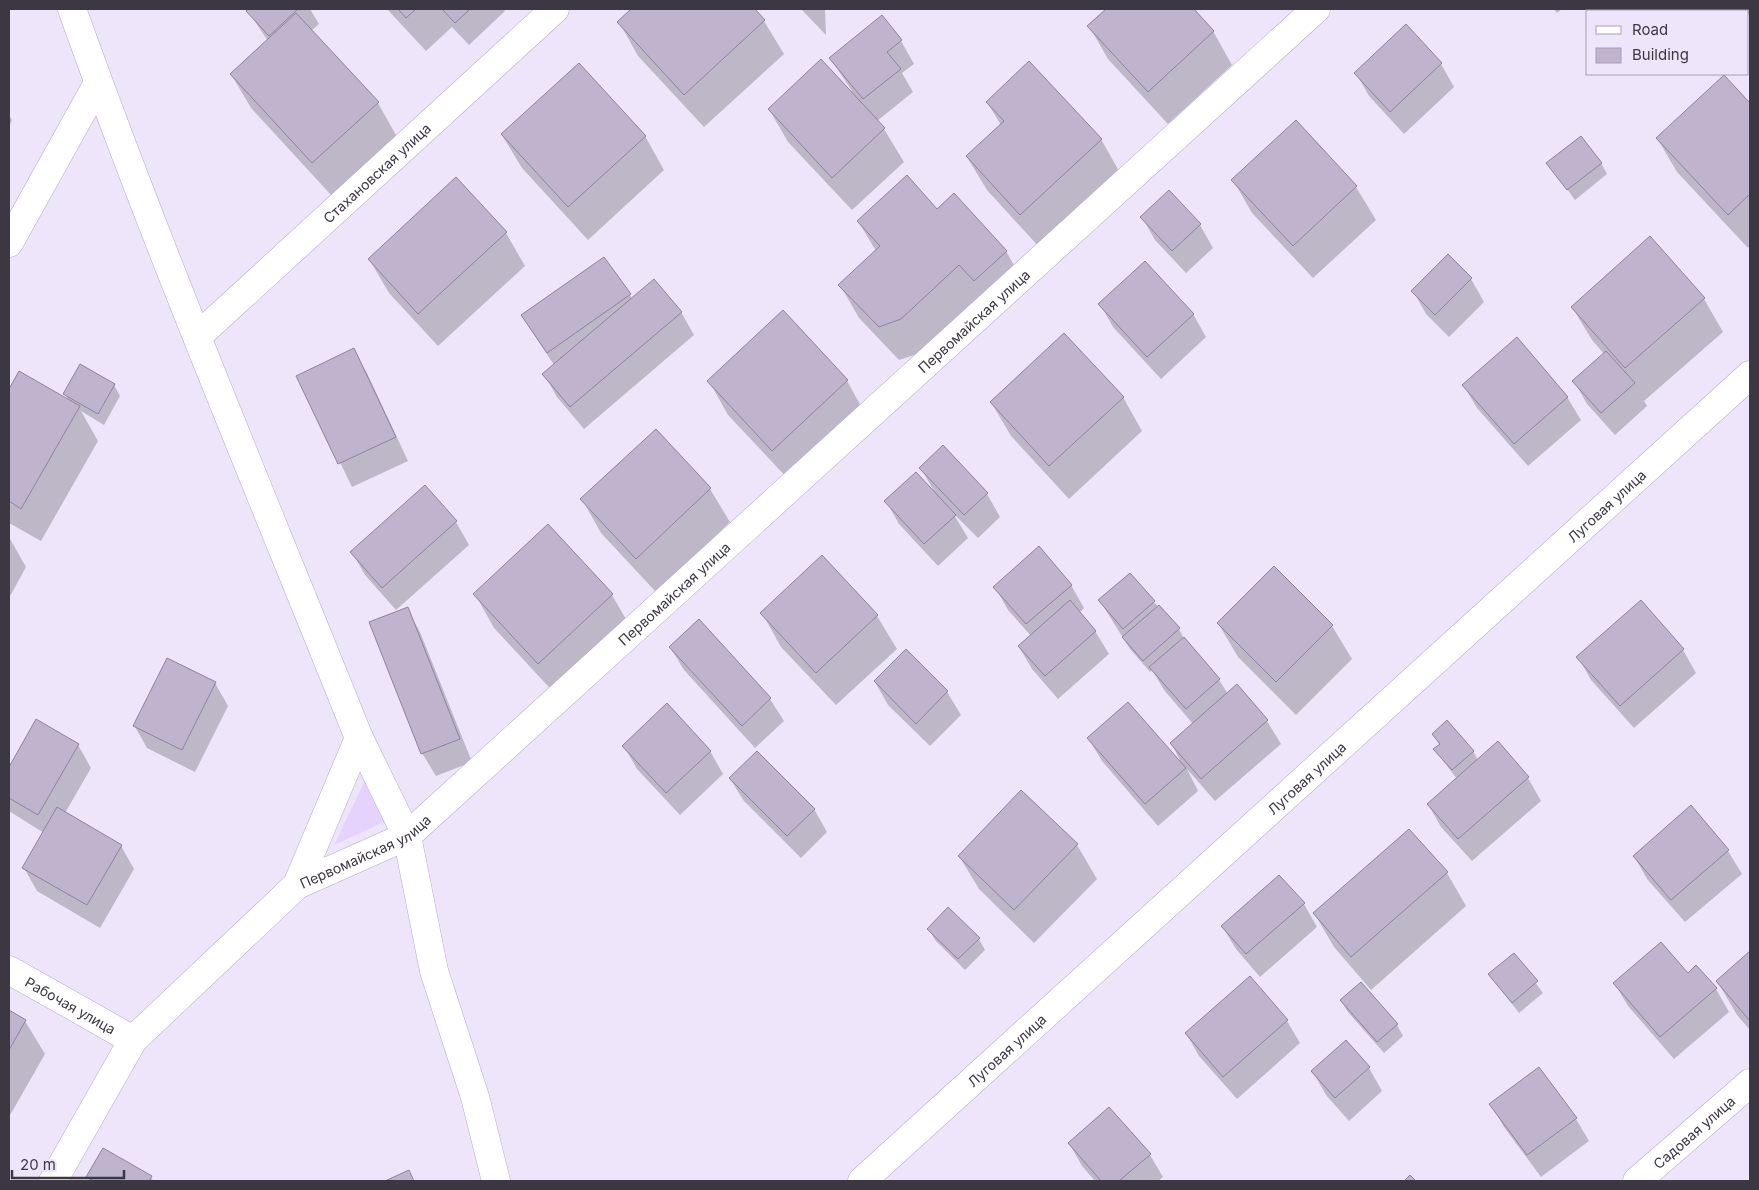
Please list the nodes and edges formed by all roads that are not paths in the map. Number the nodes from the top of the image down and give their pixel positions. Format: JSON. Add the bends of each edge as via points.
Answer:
{"nodes":[{"id":1,"x":72,"y":9,"type":"edge"},
{"id":2,"x":555,"y":9,"type":"edge"},
{"id":3,"x":1316,"y":9,"type":"edge"},
{"id":4,"x":98,"y":83,"type":"junction"},
{"id":5,"x":9,"y":243,"type":"edge"},
{"id":6,"x":198,"y":336,"type":"junction"},
{"id":7,"x":1750,"y":375,"type":"edge"},
{"id":8,"x":358,"y":738,"type":"junction"},
{"id":9,"x":407,"y":836,"type":"junction"},
{"id":10,"x":297,"y":885,"type":"junction"},
{"id":11,"x":9,"y":970,"type":"edge"},
{"id":12,"x":133,"y":1040,"type":"junction"},
{"id":13,"x":1750,"y":1083,"type":"edge"},
{"id":14,"x":53,"y":1181,"type":"edge"},
{"id":15,"x":496,"y":1181,"type":"edge"},
{"id":16,"x":862,"y":1181,"type":"edge"},
{"id":17,"x":1637,"y":1181,"type":"edge"}],
"edges":[{"from":1,"to":4,"type":"street"},
{"from":2,"to":6,"type":"street","name":"Стахановская улица"},
{"from":3,"to":9,"type":"street","name":"Первомайская улица"},
{"from":4,"to":5,"type":"street"},
{"from":4,"to":6,"type":"street"},
{"from":6,"to":8,"type":"street"},
{"from":7,"to":16,"type":"street","name":"Луговая улица"},
{"from":8,"to":9,"type":"street"},
{"from":8,"to":10,"type":"street"},
{"from":9,"to":10,"type":"street","name":"Первомайская улица"},
{"from":9,"to":15,"type":"street","via":[[434,971],[474,1097]]},
{"from":10,"to":12,"type":"street","name":"Первомайская улица"},
{"from":11,"to":12,"type":"street","name":"Рабочая улица"},
{"from":12,"to":14,"type":"street","name":"Первомайская улица"},
{"from":13,"to":17,"type":"street","name":"Садовая улица"}]}
